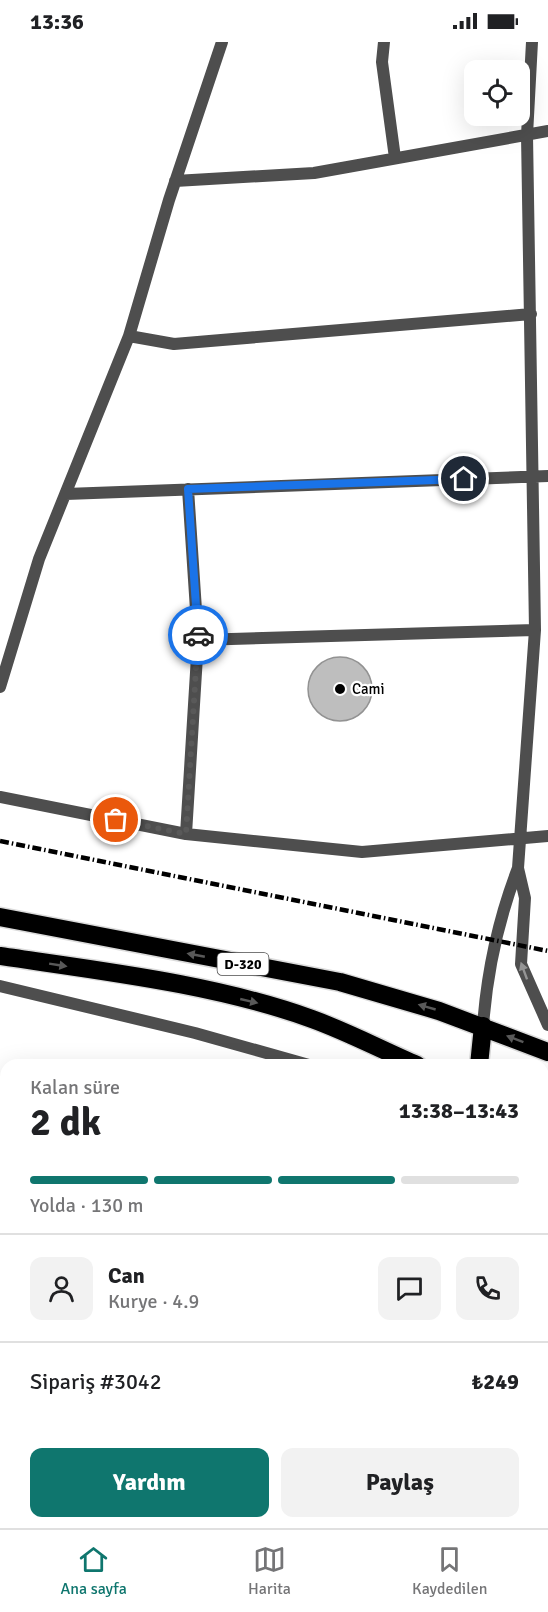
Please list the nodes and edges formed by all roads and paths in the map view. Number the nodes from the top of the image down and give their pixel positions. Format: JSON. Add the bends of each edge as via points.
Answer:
{"nodes":[{"id":1,"x":222,"y":42,"type":"edge"},
{"id":2,"x":384,"y":42,"type":"edge"},
{"id":3,"x":532,"y":42,"type":"edge"},
{"id":4,"x":548,"y":130,"type":"edge"},
{"id":5,"x":527,"y":135,"type":"junction"},
{"id":6,"x":395,"y":158,"type":"junction"},
{"id":7,"x":175,"y":181,"type":"junction"},
{"id":8,"x":531,"y":314,"type":"junction"},
{"id":9,"x":129,"y":336,"type":"junction"},
{"id":10,"x":548,"y":476,"type":"edge"},
{"id":11,"x":533,"y":477,"type":"junction"},
{"id":12,"x":188,"y":489,"type":"junction"},
{"id":13,"x":66,"y":494,"type":"junction"},
{"id":14,"x":535,"y":630,"type":"junction"},
{"id":15,"x":198,"y":640,"type":"junction"},
{"id":16,"x":0,"y":687,"type":"edge"},
{"id":17,"x":0,"y":797,"type":"edge"},
{"id":18,"x":186,"y":834,"type":"junction"},
{"id":19,"x":548,"y":836,"type":"edge"},
{"id":20,"x":518,"y":840,"type":"junction"},
{"id":21,"x":518,"y":868,"type":"junction"},
{"id":22,"x":0,"y":917,"type":"edge"},
{"id":23,"x":0,"y":956,"type":"edge"},
{"id":24,"x":0,"y":986,"type":"edge"},
{"id":25,"x":546,"y":1019,"type":"edge"},
{"id":26,"x":483,"y":1026,"type":"junction"},
{"id":27,"x":548,"y":1052,"type":"edge"},
{"id":28,"x":288,"y":1059,"type":"edge"},
{"id":29,"x":403,"y":1059,"type":"edge"},
{"id":30,"x":480,"y":1059,"type":"edge"}],
"edges":[{"from":1,"to":7,"type":"street"},
{"from":2,"to":6,"type":"street","via":[[382,62]]},
{"from":3,"to":5,"type":"street"},
{"from":4,"to":5,"type":"street"},
{"from":5,"to":6,"type":"street"},
{"from":5,"to":8,"type":"street"},
{"from":6,"to":7,"type":"street","via":[[314,173]]},
{"from":7,"to":9,"type":"street"},
{"from":8,"to":9,"type":"street","via":[[174,344]]},
{"from":8,"to":11,"type":"street"},
{"from":9,"to":13,"type":"street"},
{"from":10,"to":11,"type":"street"},
{"from":11,"to":12,"type":"street"},
{"from":11,"to":14,"type":"street"},
{"from":12,"to":13,"type":"street"},
{"from":12,"to":15,"type":"street"},
{"from":13,"to":16,"type":"street","via":[[39,559]]},
{"from":14,"to":15,"type":"street"},
{"from":14,"to":20,"type":"street"},
{"from":15,"to":18,"type":"street"},
{"from":17,"to":18,"type":"street"},
{"from":18,"to":20,"type":"street","via":[[362,852]]},
{"from":19,"to":20,"type":"street"},
{"from":20,"to":21,"type":"street"},
{"from":25,"to":21,"type":"street","one_way":true,"via":[[521,964],[525,898]]},
{"from":21,"to":26,"type":"street","via":[[486,980]]},
{"from":26,"to":22,"type":"highway","number":"D-320","one_way":true,"via":[[340,982]]},
{"from":23,"to":29,"type":"highway","number":"D-320","one_way":true,"via":[[159,980],[264,1004],[312,1019]]},
{"from":24,"to":28,"type":"street"},
{"from":27,"to":26,"type":"highway","one_way":true},
{"from":26,"to":30,"type":"highway"}]}
